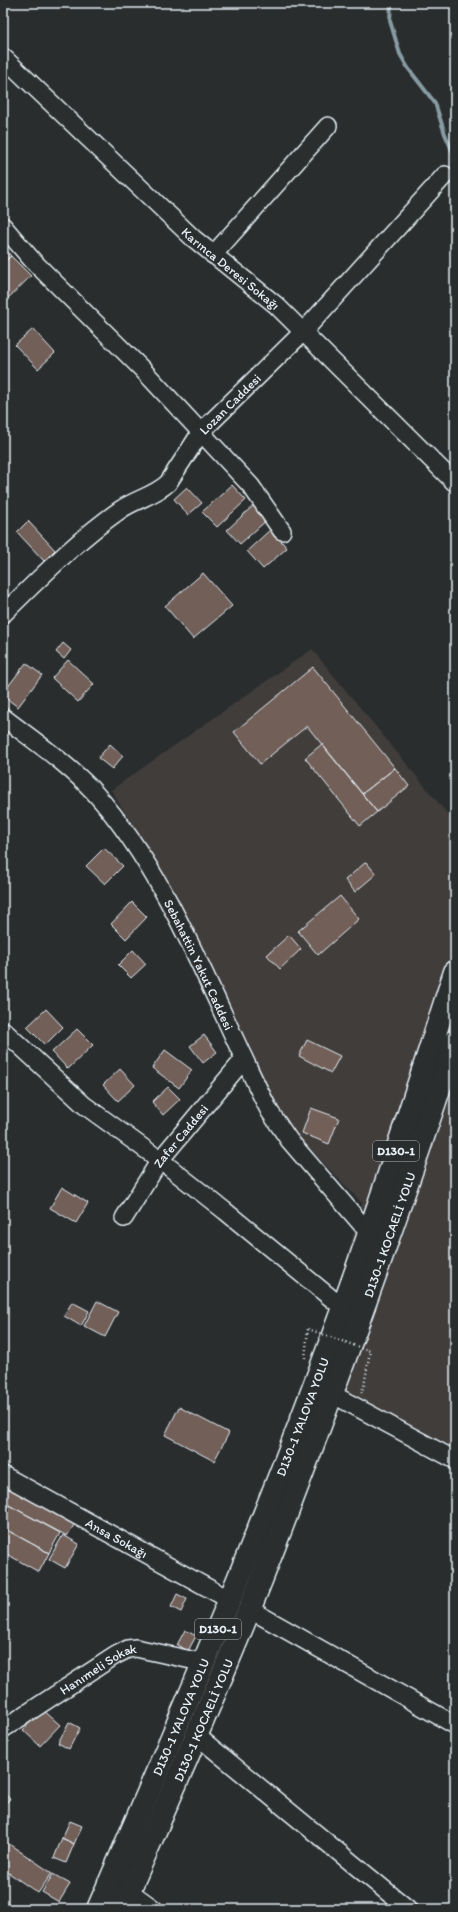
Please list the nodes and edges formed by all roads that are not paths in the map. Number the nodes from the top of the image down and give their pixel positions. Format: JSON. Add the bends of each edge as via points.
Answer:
{"nodes":[{"id":1,"x":3,"y":57,"type":"edge"},
{"id":2,"x":328,"y":126,"type":"dead end"},
{"id":3,"x":445,"y":175,"type":"dead end"},
{"id":4,"x":3,"y":226,"type":"edge"},
{"id":5,"x":213,"y":255,"type":"junction"},
{"id":6,"x":304,"y":331,"type":"junction"},
{"id":7,"x":201,"y":432,"type":"junction"},
{"id":8,"x":455,"y":483,"type":"edge"},
{"id":9,"x":282,"y":531,"type":"dead end"},
{"id":10,"x":3,"y":614,"type":"edge"},
{"id":11,"x":3,"y":717,"type":"edge"},
{"id":12,"x":455,"y":972,"type":"edge"},
{"id":13,"x":3,"y":1030,"type":"edge"},
{"id":14,"x":455,"y":1041,"type":"edge"},
{"id":15,"x":244,"y":1059,"type":"junction"},
{"id":16,"x":160,"y":1160,"type":"junction"},
{"id":17,"x":124,"y":1218,"type":"dead end"},
{"id":18,"x":366,"y":1229,"type":"junction"},
{"id":19,"x":337,"y":1303,"type":"junction"},
{"id":20,"x":341,"y":1340,"type":"junction"},
{"id":21,"x":332,"y":1394,"type":"junction"},
{"id":22,"x":455,"y":1460,"type":"edge"},
{"id":23,"x":3,"y":1475,"type":"edge"},
{"id":24,"x":234,"y":1601,"type":"junction"},
{"id":25,"x":205,"y":1663,"type":"junction"},
{"id":26,"x":455,"y":1725,"type":"edge"},
{"id":27,"x":3,"y":1729,"type":"edge"},
{"id":28,"x":196,"y":1736,"type":"junction"},
{"id":29,"x":125,"y":1900,"type":"edge"},
{"id":30,"x":98,"y":1909,"type":"edge"},
{"id":31,"x":154,"y":1909,"type":"edge"},
{"id":32,"x":408,"y":1909,"type":"edge"}],
"edges":[{"from":1,"to":5,"type":"street","name":"Karınca Deresi Sokağı"},
{"from":2,"to":5,"type":"street"},
{"from":3,"to":6,"type":"street","name":"Lozan Caddesi"},
{"from":4,"to":7,"type":"street","via":[[33,261],[142,369]]},
{"from":5,"to":6,"type":"street","name":"Karınca Deresi Sokağı"},
{"from":6,"to":7,"type":"street","name":"Lozan Caddesi"},
{"from":6,"to":8,"type":"street","name":"Karınca Deresi Sokağı"},
{"from":7,"to":9,"type":"street","via":[[251,486]]},
{"from":7,"to":10,"type":"street","name":"Lozan Caddesi","via":[[165,486],[121,509],[64,556]]},
{"from":11,"to":15,"type":"street","name":"Sebahattin Yakut Caddesi","via":[[54,755],[82,780],[106,807],[131,842],[165,897]]},
{"from":12,"to":18,"type":"highway","name":"D130-1 YALOVA YOLU","number":"D130-1"},
{"from":13,"to":16,"type":"street","via":[[84,1105]]},
{"from":14,"to":20,"type":"highway","name":"D130-1 KOCAELİ YOLU","number":"D130-1","via":[[408,1185]]},
{"from":15,"to":16,"type":"street","name":"Zafer Caddesi"},
{"from":15,"to":18,"type":"street","name":"Sebahattin Yakut Caddesi","via":[[279,1127]]},
{"from":16,"to":17,"type":"street","name":"Zafer Caddesi"},
{"from":16,"to":19,"type":"street"},
{"from":18,"to":19,"type":"street"},
{"from":18,"to":20,"type":"highway","name":"D130-1 YALOVA YOLU","number":"D130-1"},
{"from":19,"to":24,"type":"street"},
{"from":20,"to":21,"type":"highway","number":"D130-1"},
{"from":20,"to":24,"type":"highway","name":"D130-1 YALOVA YOLU","number":"D130-1"},
{"from":21,"to":22,"type":"street"},
{"from":21,"to":24,"type":"highway","name":"D130-1 KOCAELİ YOLU","number":"D130-1"},
{"from":23,"to":24,"type":"street","name":"Ansa Sokağı"},
{"from":24,"to":25,"type":"highway","name":"D130-1 YALOVA YOLU","number":"D130-1"},
{"from":24,"to":26,"type":"street","name":"Ansa Sokağı"},
{"from":24,"to":28,"type":"highway","name":"D130-1 KOCAELİ YOLU","number":"D130-1"},
{"from":25,"to":27,"type":"street","name":"Hanımeli Sokak","via":[[148,1650],[128,1649]]},
{"from":25,"to":30,"type":"highway","name":"D130-1 YALOVA YOLU","number":"D130-1"},
{"from":28,"to":29,"type":"highway","name":"D130-1 KOCAELİ YOLU","number":"D130-1"},
{"from":28,"to":32,"type":"street"},
{"from":29,"to":31,"type":"street"}]}
